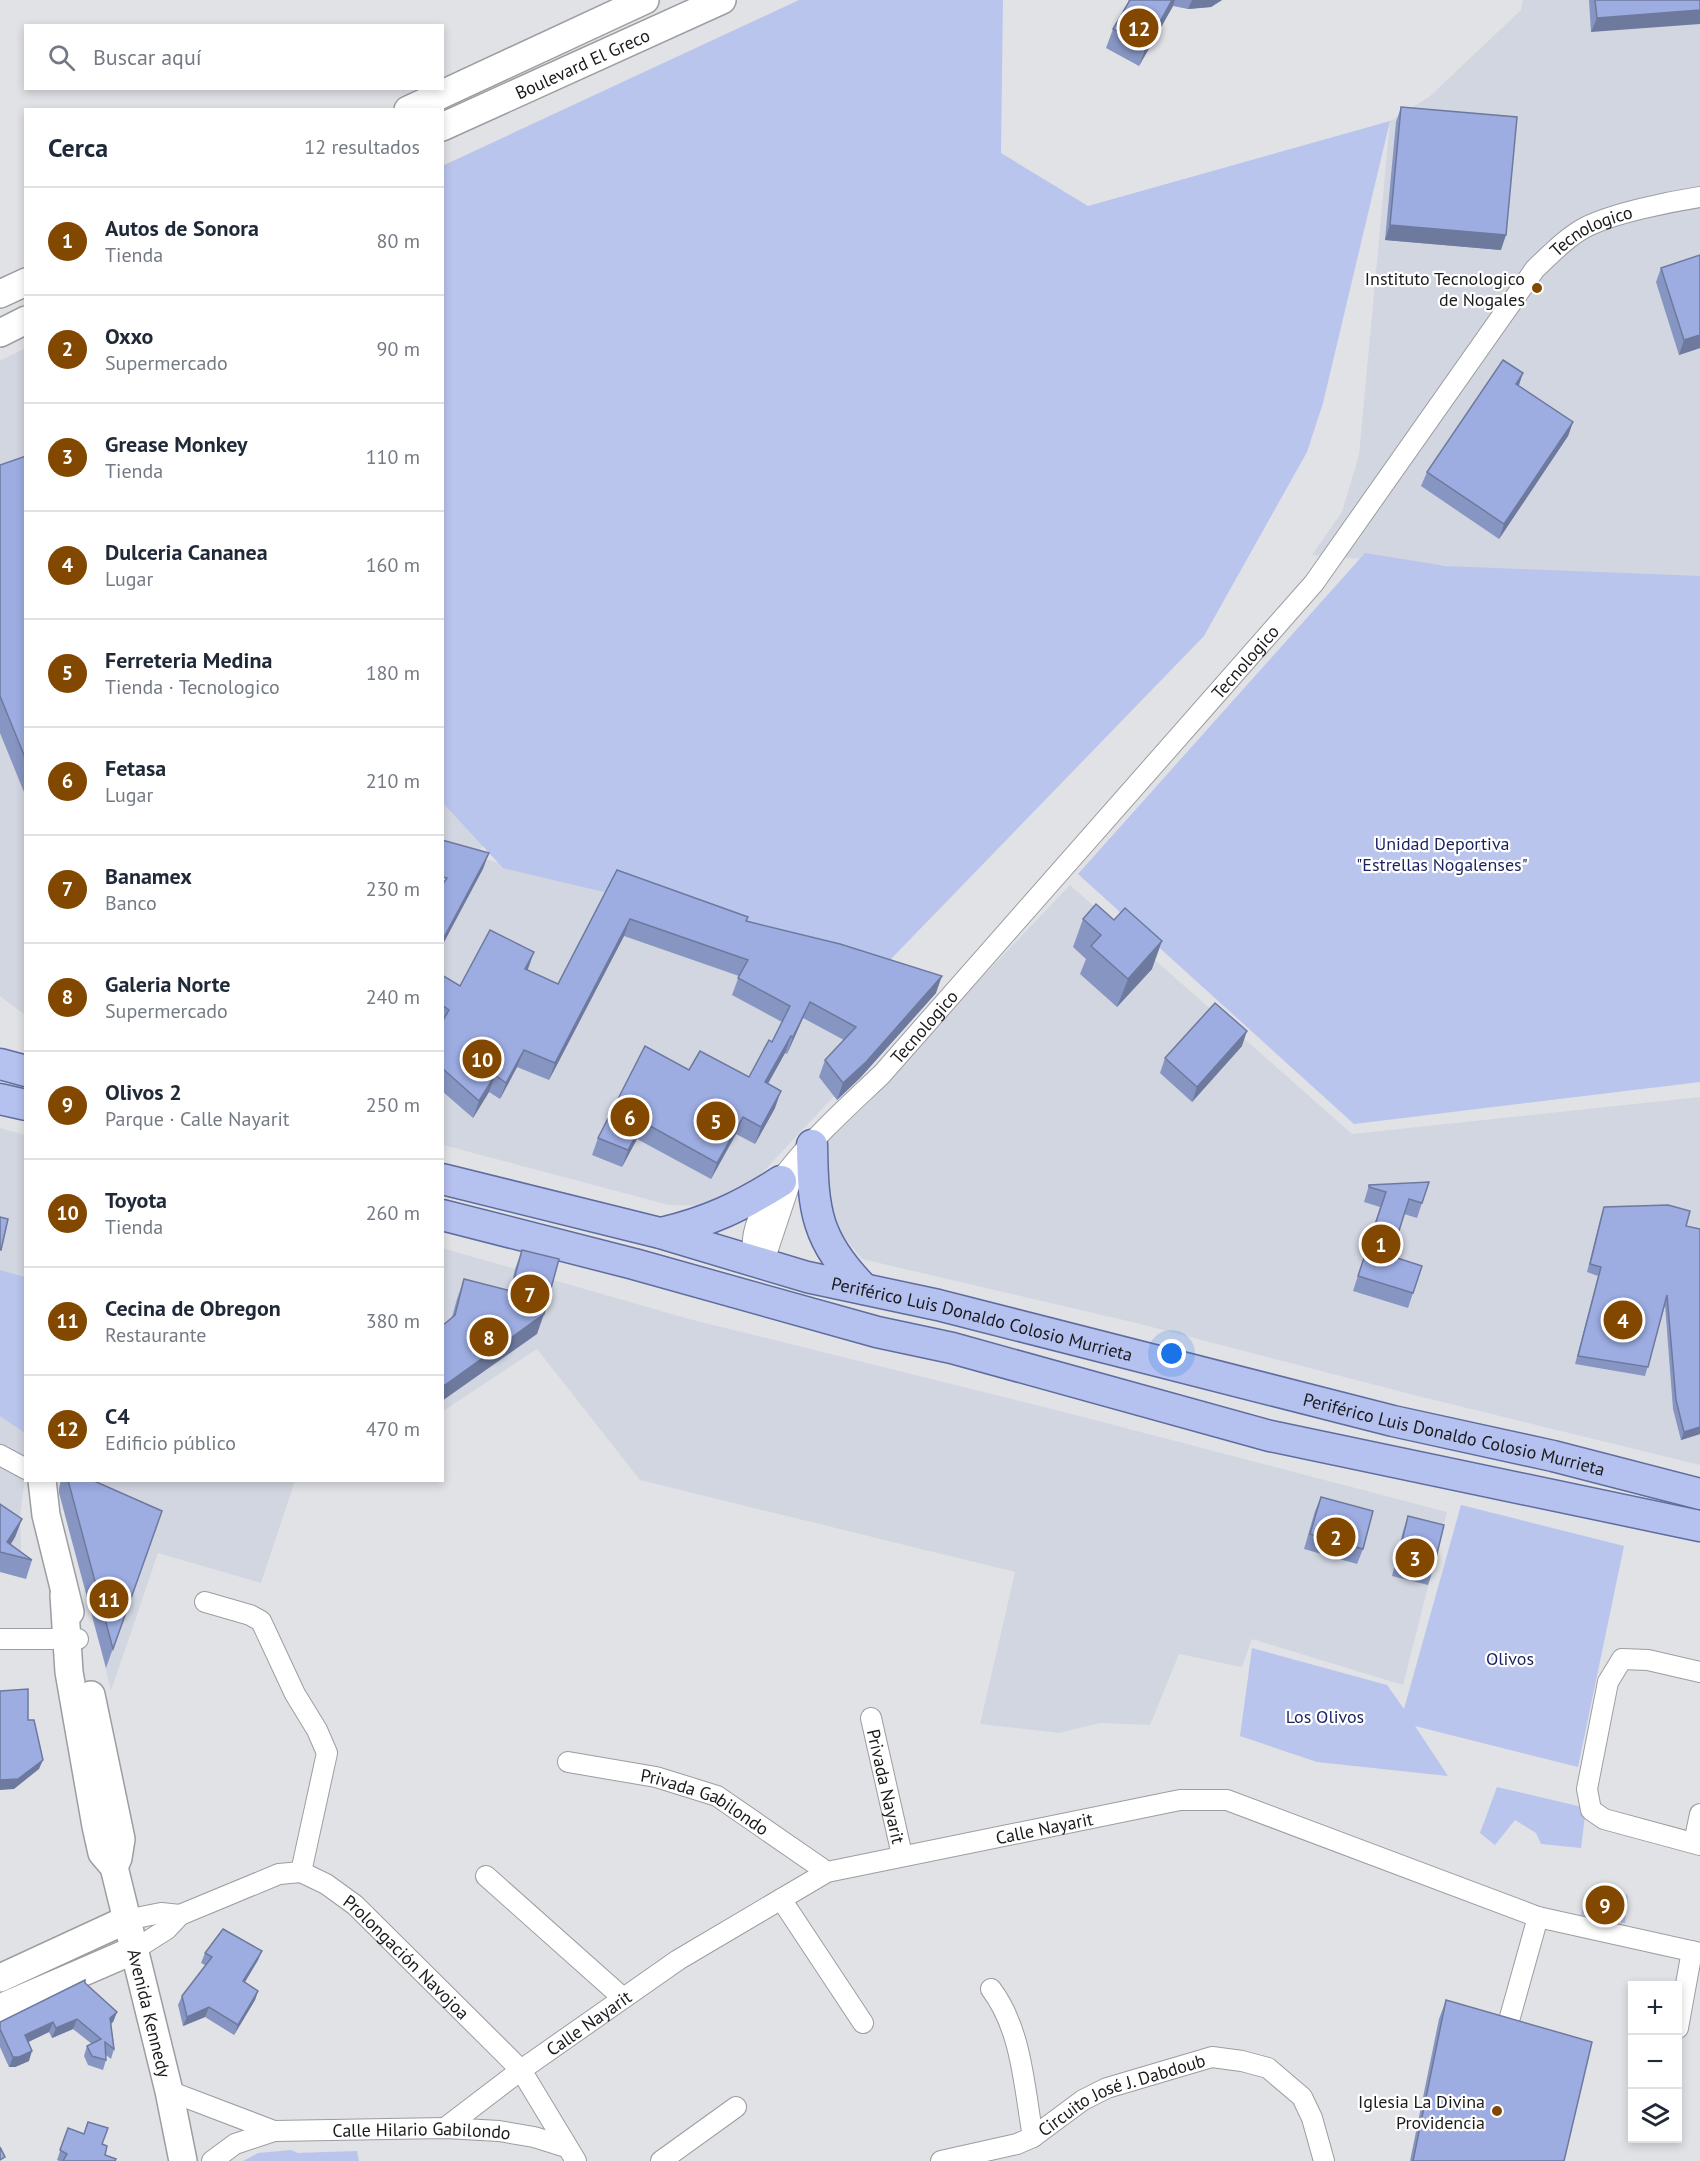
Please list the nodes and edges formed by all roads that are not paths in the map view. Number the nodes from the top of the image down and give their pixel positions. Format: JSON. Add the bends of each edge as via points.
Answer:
{"nodes":[{"id":1,"x":645,"y":0,"type":"edge"},
{"id":2,"x":722,"y":0,"type":"edge"},
{"id":3,"x":420,"y":107,"type":"edge"},
{"id":4,"x":444,"y":127,"type":"edge"},
{"id":5,"x":1700,"y":197,"type":"edge"},
{"id":6,"x":24,"y":283,"type":"edge"},
{"id":7,"x":0,"y":294,"type":"edge"},
{"id":8,"x":24,"y":321,"type":"edge"},
{"id":9,"x":0,"y":333,"type":"edge"},
{"id":10,"x":0,"y":1064,"type":"edge"},
{"id":11,"x":24,"y":1070,"type":"edge"},
{"id":12,"x":0,"y":1099,"type":"edge"},
{"id":13,"x":24,"y":1105,"type":"edge"},
{"id":14,"x":797,"y":1163,"type":"junction"},
{"id":15,"x":444,"y":1179,"type":"edge"},
{"id":16,"x":444,"y":1216,"type":"edge"},
{"id":17,"x":660,"y":1233,"type":"junction"},
{"id":18,"x":755,"y":1260,"type":"junction"},
{"id":19,"x":634,"y":1264,"type":"junction"},
{"id":20,"x":864,"y":1289,"type":"junction"},
{"id":21,"x":845,"y":1323,"type":"junction"},
{"id":22,"x":0,"y":1455,"type":"edge"},
{"id":23,"x":24,"y":1468,"type":"edge"},
{"id":24,"x":42,"y":1482,"type":"edge"},
{"id":25,"x":1700,"y":1494,"type":"edge"},
{"id":26,"x":1700,"y":1526,"type":"edge"},
{"id":27,"x":205,"y":1602,"type":"dead end"},
{"id":28,"x":0,"y":1639,"type":"edge"},
{"id":29,"x":72,"y":1639,"type":"junction"},
{"id":30,"x":1700,"y":1672,"type":"edge"},
{"id":31,"x":871,"y":1718,"type":"dead end"},
{"id":32,"x":568,"y":1762,"type":"dead end"},
{"id":33,"x":1700,"y":1814,"type":"edge"},
{"id":34,"x":1697,"y":1844,"type":"edge"},
{"id":35,"x":902,"y":1855,"type":"junction"},
{"id":36,"x":301,"y":1872,"type":"junction"},
{"id":37,"x":827,"y":1872,"type":"junction"},
{"id":38,"x":486,"y":1876,"type":"dead end"},
{"id":39,"x":781,"y":1899,"type":"junction"},
{"id":40,"x":180,"y":1916,"type":"junction"},
{"id":41,"x":1538,"y":1917,"type":"junction"},
{"id":42,"x":126,"y":1920,"type":"junction"},
{"id":43,"x":134,"y":1950,"type":"junction"},
{"id":44,"x":1696,"y":1952,"type":"edge"},
{"id":45,"x":0,"y":1978,"type":"edge"},
{"id":46,"x":991,"y":1989,"type":"dead end"},
{"id":47,"x":623,"y":1998,"type":"junction"},
{"id":48,"x":0,"y":2008,"type":"edge"},
{"id":49,"x":1682,"y":2008,"type":"edge"},
{"id":50,"x":1510,"y":2017,"type":"edge"},
{"id":51,"x":863,"y":2023,"type":"dead end"},
{"id":52,"x":521,"y":2070,"type":"junction"},
{"id":53,"x":169,"y":2091,"type":"junction"},
{"id":54,"x":736,"y":2107,"type":"dead end"},
{"id":55,"x":445,"y":2128,"type":"junction"},
{"id":56,"x":274,"y":2131,"type":"junction"},
{"id":57,"x":1033,"y":2137,"type":"junction"},
{"id":58,"x":571,"y":2154,"type":"edge"},
{"id":59,"x":183,"y":2161,"type":"edge"},
{"id":60,"x":212,"y":2161,"type":"edge"},
{"id":61,"x":661,"y":2161,"type":"edge"},
{"id":62,"x":941,"y":2161,"type":"edge"},
{"id":63,"x":1324,"y":2161,"type":"edge"}],
"edges":[{"from":1,"to":3,"type":"street","name":"Boulevard El Greco"},
{"from":2,"to":4,"type":"street","name":"Boulevard El Greco"},
{"from":5,"to":14,"type":"street","name":"Tecnologico","via":[[1665,202],[1587,227],[1535,269],[1314,583],[882,1074]]},
{"from":6,"to":7,"type":"street"},
{"from":8,"to":9,"type":"street"},
{"from":10,"to":11,"type":"main road"},
{"from":12,"to":13,"type":"main road"},
{"from":14,"to":17,"type":"main road","via":[[731,1212]]},
{"from":14,"to":18,"type":"street","name":"Tecnologico","via":[[768,1249]]},
{"from":14,"to":20,"type":"main road","via":[[812,1184],[818,1221],[838,1263]]},
{"from":15,"to":17,"type":"main road","name":"Periférico Luis Donaldo Colosio Murrieta"},
{"from":16,"to":19,"type":"main road","name":"Periférico Luis Donaldo Colosio Murrieta"},
{"from":17,"to":18,"type":"main road","name":"Periférico Luis Donaldo Colosio Murrieta"},
{"from":18,"to":19,"type":"main road","via":[[719,1264],[660,1254]]},
{"from":18,"to":20,"type":"main road","name":"Periférico Luis Donaldo Colosio Murrieta","via":[[807,1277]]},
{"from":18,"to":21,"type":"main road","via":[[816,1298]]},
{"from":19,"to":21,"type":"main road","name":"Periférico Luis Donaldo Colosio Murrieta"},
{"from":20,"to":25,"type":"main road","name":"Periférico Luis Donaldo Colosio Murrieta"},
{"from":21,"to":26,"type":"main road","name":"Periférico Luis Donaldo Colosio Murrieta","via":[[962,1351],[1270,1436]]},
{"from":22,"to":23,"type":"street"},
{"from":24,"to":29,"type":"street","name":"Avenida Kennedy"},
{"from":27,"to":36,"type":"street","via":[[261,1621],[295,1694],[324,1743],[327,1762]]},
{"from":28,"to":29,"type":"street"},
{"from":29,"to":42,"type":"street","name":"Avenida Kennedy","via":[[86,1714],[100,1845],[114,1867]]},
{"from":30,"to":34,"type":"street","via":[[1648,1660],[1622,1659],[1608,1682],[1587,1789],[1591,1810],[1604,1819]]},
{"from":31,"to":35,"type":"street","name":"Privada Nayarit"},
{"from":32,"to":37,"type":"street","name":"Privada Gabilondo","via":[[656,1777],[717,1796]]},
{"from":33,"to":34,"type":"street"},
{"from":35,"to":37,"type":"street","name":"Calle Nayarit"},
{"from":35,"to":41,"type":"street","name":"Calle Nayarit","via":[[1180,1800],[1227,1800]]},
{"from":36,"to":40,"type":"street","via":[[279,1874]]},
{"from":36,"to":52,"type":"street","name":"Prolongación Navojoa","via":[[355,1905]]},
{"from":37,"to":39,"type":"street","name":"Calle Nayarit"},
{"from":38,"to":47,"type":"street"},
{"from":39,"to":47,"type":"street","name":"Calle Nayarit"},
{"from":39,"to":51,"type":"street"},
{"from":40,"to":42,"type":"street","via":[[161,1913]]},
{"from":40,"to":43,"type":"street"},
{"from":41,"to":44,"type":"street","name":"Calle Nayarit"},
{"from":41,"to":50,"type":"street"},
{"from":42,"to":43,"type":"street","name":"Avenida Kennedy"},
{"from":42,"to":45,"type":"street"},
{"from":43,"to":48,"type":"street"},
{"from":43,"to":53,"type":"street","name":"Avenida Kennedy"},
{"from":44,"to":49,"type":"street"},
{"from":46,"to":57,"type":"street","via":[[1006,2009],[1013,2030]]},
{"from":47,"to":52,"type":"street","name":"Calle Nayarit"},
{"from":52,"to":55,"type":"street","name":"Calle Nayarit"},
{"from":52,"to":58,"type":"street","name":"Prolongación Navojoa"},
{"from":53,"to":56,"type":"street","name":"Calle Hilario Gabilondo"},
{"from":53,"to":59,"type":"street","name":"Avenida Kennedy"},
{"from":54,"to":61,"type":"street"},
{"from":55,"to":56,"type":"street","name":"Calle Hilario Gabilondo"},
{"from":55,"to":58,"type":"street","name":"Calle Hilario Gabilondo","via":[[534,2137]]},
{"from":56,"to":60,"type":"street","name":"Calle Hilario Gabilondo","via":[[235,2144]]},
{"from":57,"to":62,"type":"street","name":"Circuito José J. Dabdoub"},
{"from":57,"to":63,"type":"street","name":"Circuito José J. Dabdoub","via":[[1083,2100],[1107,2088],[1212,2058],[1268,2068],[1302,2097]]}]}
